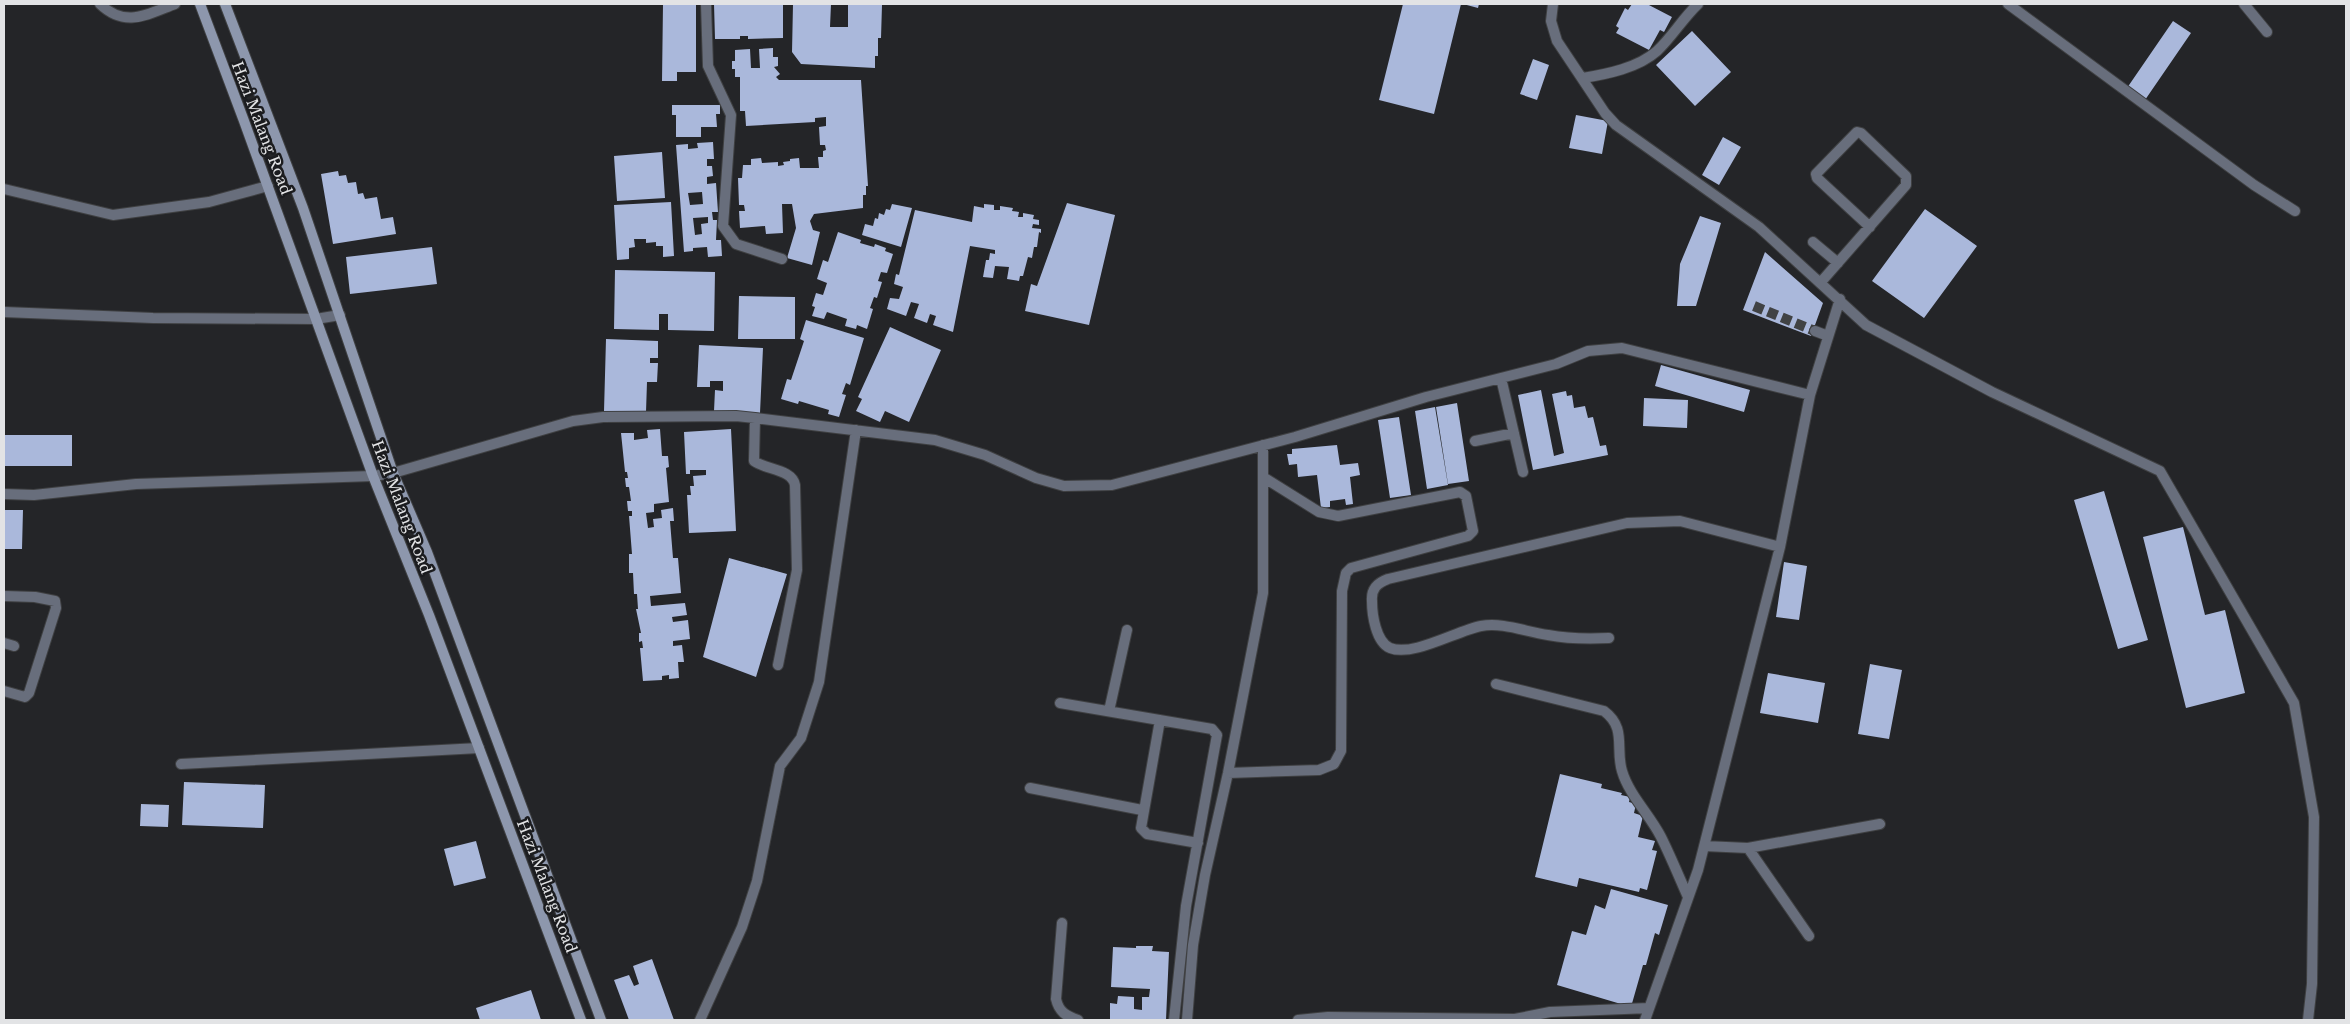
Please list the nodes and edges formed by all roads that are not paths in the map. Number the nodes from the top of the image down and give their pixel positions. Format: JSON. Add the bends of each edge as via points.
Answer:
{"nodes":[{"id":1,"x":100,"y":4,"type":"edge"},
{"id":2,"x":174,"y":4,"type":"edge"},
{"id":3,"x":200,"y":4,"type":"edge"},
{"id":4,"x":225,"y":4,"type":"edge"},
{"id":5,"x":706,"y":4,"type":"edge"},
{"id":6,"x":1553,"y":4,"type":"edge"},
{"id":7,"x":1698,"y":4,"type":"edge"},
{"id":8,"x":2008,"y":4,"type":"edge"},
{"id":9,"x":2244,"y":4,"type":"edge"},
{"id":10,"x":2267,"y":32,"type":"dead end"},
{"id":11,"x":1583,"y":78,"type":"junction"},
{"id":12,"x":268,"y":186,"type":"junction"},
{"id":13,"x":4,"y":189,"type":"edge"},
{"id":14,"x":2295,"y":211,"type":"dead end"},
{"id":15,"x":1870,"y":227,"type":"junction"},
{"id":16,"x":1813,"y":242,"type":"dead end"},
{"id":17,"x":782,"y":259,"type":"dead end"},
{"id":18,"x":1838,"y":263,"type":"junction"},
{"id":19,"x":1821,"y":282,"type":"junction"},
{"id":20,"x":1840,"y":299,"type":"junction"},
{"id":21,"x":4,"y":312,"type":"edge"},
{"id":22,"x":340,"y":315,"type":"junction"},
{"id":23,"x":316,"y":319,"type":"junction"},
{"id":24,"x":1815,"y":331,"type":"tunnel mouth"},
{"id":25,"x":1828,"y":336,"type":"junction"},
{"id":26,"x":1501,"y":378,"type":"junction"},
{"id":27,"x":1810,"y":395,"type":"junction"},
{"id":28,"x":755,"y":418,"type":"junction"},
{"id":29,"x":856,"y":430,"type":"junction"},
{"id":30,"x":1514,"y":433,"type":"junction"},
{"id":31,"x":1474,"y":441,"type":"dead end"},
{"id":32,"x":1263,"y":445,"type":"junction"},
{"id":33,"x":1523,"y":472,"type":"dead end"},
{"id":34,"x":394,"y":473,"type":"junction"},
{"id":35,"x":373,"y":476,"type":"junction"},
{"id":36,"x":1263,"y":477,"type":"junction"},
{"id":37,"x":4,"y":494,"type":"edge"},
{"id":38,"x":1780,"y":547,"type":"junction"},
{"id":39,"x":4,"y":596,"type":"edge"},
{"id":40,"x":1127,"y":630,"type":"dead end"},
{"id":41,"x":1609,"y":638,"type":"dead end"},
{"id":42,"x":4,"y":643,"type":"edge"},
{"id":43,"x":14,"y":646,"type":"dead end"},
{"id":44,"x":778,"y":665,"type":"dead end"},
{"id":45,"x":1496,"y":684,"type":"dead end"},
{"id":46,"x":4,"y":691,"type":"edge"},
{"id":47,"x":1060,"y":703,"type":"dead end"},
{"id":48,"x":1109,"y":711,"type":"junction"},
{"id":49,"x":1160,"y":720,"type":"junction"},
{"id":50,"x":479,"y":748,"type":"junction"},
{"id":51,"x":181,"y":764,"type":"dead end"},
{"id":52,"x":1228,"y":773,"type":"junction"},
{"id":53,"x":1030,"y":788,"type":"dead end"},
{"id":54,"x":1142,"y":810,"type":"junction"},
{"id":55,"x":1880,"y":824,"type":"dead end"},
{"id":56,"x":1198,"y":843,"type":"junction"},
{"id":57,"x":1704,"y":846,"type":"junction"},
{"id":58,"x":1748,"y":848,"type":"junction"},
{"id":59,"x":1688,"y":897,"type":"junction"},
{"id":60,"x":1062,"y":923,"type":"dead end"},
{"id":61,"x":1809,"y":936,"type":"dead end"},
{"id":62,"x":1649,"y":1008,"type":"junction"},
{"id":63,"x":581,"y":1020,"type":"edge"},
{"id":64,"x":601,"y":1020,"type":"edge"},
{"id":65,"x":700,"y":1020,"type":"edge"},
{"id":66,"x":1078,"y":1020,"type":"edge"},
{"id":67,"x":1174,"y":1020,"type":"edge"},
{"id":68,"x":1187,"y":1020,"type":"edge"},
{"id":69,"x":1298,"y":1020,"type":"edge"},
{"id":70,"x":1645,"y":1020,"type":"edge"},
{"id":71,"x":2308,"y":1020,"type":"edge"}],
"edges":[{"from":1,"to":2,"type":"street","via":[[114,15],[133,18]]},
{"from":3,"to":12,"type":"main road","name":"Hazi Malang Road"},
{"from":4,"to":22,"type":"main road","name":"Hazi Malang Road"},
{"from":5,"to":17,"type":"street","via":[[708,66],[731,115],[724,226],[736,244]]},
{"from":6,"to":11,"type":"street","via":[[1551,21],[1557,41]]},
{"from":7,"to":11,"type":"street","via":[[1656,52],[1640,62]]},
{"from":8,"to":14,"type":"street","via":[[2254,185]]},
{"from":9,"to":10,"type":"street"},
{"from":11,"to":19,"type":"street","via":[[1616,125],[1759,227]]},
{"from":12,"to":13,"type":"street","via":[[209,202],[113,215]]},
{"from":12,"to":23,"type":"main road","name":"Hazi Malang Road"},
{"from":15,"to":15,"type":"street","via":[[1907,181],[1906,176],[1861,133],[1856,132],[1816,174]]},
{"from":15,"to":18,"type":"street"},
{"from":16,"to":18,"type":"street"},
{"from":18,"to":19,"type":"street"},
{"from":19,"to":20,"type":"street"},
{"from":20,"to":25,"type":"street"},
{"from":20,"to":71,"type":"street","via":[[1866,325],[1992,392],[2160,471],[2294,703],[2314,818],[2312,984]]},
{"from":21,"to":23,"type":"street","via":[[153,318]]},
{"from":22,"to":23,"type":"street"},
{"from":22,"to":34,"type":"main road","name":"Hazi Malang Road"},
{"from":23,"to":35,"type":"main road","name":"Hazi Malang Road"},
{"from":24,"to":25,"type":"street"},
{"from":25,"to":27,"type":"street"},
{"from":26,"to":27,"type":"street","via":[[1556,364],[1588,351],[1622,348]]},
{"from":26,"to":30,"type":"street"},
{"from":26,"to":32,"type":"street"},
{"from":27,"to":38,"type":"street"},
{"from":28,"to":29,"type":"street"},
{"from":28,"to":34,"type":"street","via":[[603,417],[573,421]]},
{"from":28,"to":44,"type":"street","via":[[754,461],[761,467],[789,475],[795,485],[797,570]]},
{"from":29,"to":32,"type":"street","via":[[935,440],[985,455],[1036,478],[1064,486],[1112,485]]},
{"from":29,"to":65,"type":"street","via":[[819,682],[801,738],[780,766],[757,881],[742,927]]},
{"from":30,"to":31,"type":"street"},
{"from":30,"to":33,"type":"street"},
{"from":32,"to":36,"type":"street"},
{"from":34,"to":35,"type":"street"},
{"from":34,"to":64,"type":"main road","name":"Hazi Malang Road","via":[[427,552]]},
{"from":35,"to":37,"type":"street","via":[[136,484],[34,495]]},
{"from":35,"to":50,"type":"main road","name":"Hazi Malang Road"},
{"from":36,"to":52,"type":"street","via":[[1263,592]]},
{"from":36,"to":52,"type":"street","via":[[1328,516],[1460,492],[1466,496],[1473,531],[1468,536],[1351,568],[1346,573],[1342,591],[1341,751],[1334,764],[1319,770]]},
{"from":38,"to":41,"type":"street","via":[[1680,521],[1628,523],[1388,579],[1379,582],[1372,593],[1379,639],[1391,648],[1406,650],[1481,626],[1506,626],[1572,639]]},
{"from":38,"to":57,"type":"street"},
{"from":39,"to":46,"type":"street","via":[[43,598],[55,601],[56,608],[29,693],[24,697]]},
{"from":40,"to":48,"type":"street"},
{"from":42,"to":43,"type":"street"},
{"from":45,"to":59,"type":"street","via":[[1604,711],[1612,717],[1618,729],[1622,772],[1661,836]]},
{"from":47,"to":48,"type":"street"},
{"from":48,"to":49,"type":"street"},
{"from":49,"to":54,"type":"street"},
{"from":49,"to":56,"type":"street","via":[[1212,729],[1217,735]]},
{"from":50,"to":51,"type":"street"},
{"from":50,"to":63,"type":"main road","name":"Hazi Malang Road"},
{"from":52,"to":68,"type":"street","via":[[1193,945]]},
{"from":53,"to":54,"type":"street"},
{"from":54,"to":56,"type":"street","via":[[1140,822],[1144,832]]},
{"from":55,"to":58,"type":"street"},
{"from":56,"to":67,"type":"street","via":[[1186,906]]},
{"from":57,"to":58,"type":"street"},
{"from":57,"to":59,"type":"street"},
{"from":58,"to":61,"type":"street"},
{"from":59,"to":62,"type":"street"},
{"from":60,"to":66,"type":"street","via":[[1056,999],[1058,1007],[1067,1016]]},
{"from":62,"to":69,"type":"street","via":[[1550,1012],[1515,1020],[1328,1017]]},
{"from":62,"to":70,"type":"street"}]}
